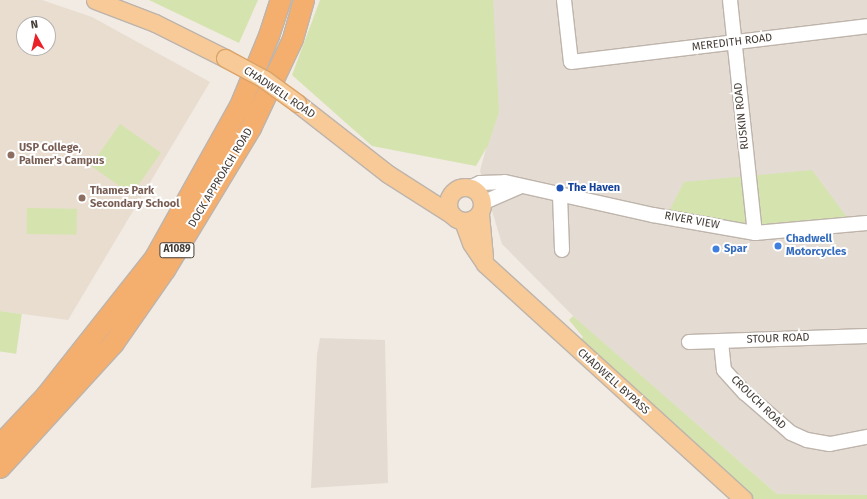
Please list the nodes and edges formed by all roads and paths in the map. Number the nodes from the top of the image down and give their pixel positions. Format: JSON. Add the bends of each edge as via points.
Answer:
{"nodes":[{"id":1,"x":95,"y":0,"type":"edge"},
{"id":2,"x":281,"y":0,"type":"edge"},
{"id":3,"x":304,"y":0,"type":"edge"},
{"id":4,"x":564,"y":0,"type":"edge"},
{"id":5,"x":730,"y":0,"type":"edge"},
{"id":6,"x":867,"y":26,"type":"edge"},
{"id":7,"x":734,"y":42,"type":"junction"},
{"id":8,"x":519,"y":187,"type":"junction"},
{"id":9,"x":408,"y":188,"type":"junction"},
{"id":10,"x":469,"y":188,"type":"junction"},
{"id":11,"x":452,"y":194,"type":"junction"},
{"id":12,"x":560,"y":195,"type":"junction"},
{"id":13,"x":481,"y":209,"type":"junction"},
{"id":14,"x":457,"y":218,"type":"junction"},
{"id":15,"x":867,"y":223,"type":"edge"},
{"id":16,"x":755,"y":233,"type":"junction"},
{"id":17,"x":867,"y":235,"type":"edge"},
{"id":18,"x":558,"y":245,"type":"dead end"},
{"id":19,"x":485,"y":264,"type":"junction"},
{"id":20,"x":867,"y":336,"type":"edge"},
{"id":21,"x":689,"y":342,"type":"dead end"},
{"id":22,"x":721,"y":342,"type":"junction"},
{"id":23,"x":867,"y":437,"type":"edge"},
{"id":24,"x":0,"y":445,"type":"edge"},
{"id":25,"x":0,"y":468,"type":"edge"},
{"id":26,"x":743,"y":499,"type":"edge"}],
"edges":[{"from":1,"to":9,"type":"main road","name":"CHADWELL ROAD","bridge":true,"via":[[150,20],[264,80]]},
{"from":2,"to":24,"type":"highway","name":"DOCK APPROACH ROAD","number":"A1089","via":[[240,106],[155,258],[46,396]]},
{"from":3,"to":25,"type":"highway","name":"DOCK APPROACH ROAD","number":"A1089","via":[[293,39],[251,128],[165,270],[114,343]]},
{"from":4,"to":7,"type":"street","name":"MEREDITH ROAD","via":[[571,62]]},
{"from":5,"to":7,"type":"street","name":"RUSKIN ROAD"},
{"from":6,"to":7,"type":"street","name":"MEREDITH ROAD"},
{"from":7,"to":16,"type":"street","name":"RUSKIN ROAD"},
{"from":8,"to":10,"type":"street","name":"RIVER VIEW","via":[[505,182],[491,182]]},
{"from":8,"to":12,"type":"street","name":"RIVER VIEW"},
{"from":8,"to":13,"type":"street"},
{"from":9,"to":11,"type":"main road","name":"CHADWELL ROAD","via":[[435,194]]},
{"from":9,"to":14,"type":"main road","name":"CHADWELL ROAD"},
{"from":10,"to":11,"type":"main road","via":[[460,188]]},
{"from":10,"to":13,"type":"main road","via":[[478,193]]},
{"from":11,"to":14,"type":"main road","via":[[448,204]]},
{"from":12,"to":16,"type":"street","name":"RIVER VIEW"},
{"from":12,"to":18,"type":"street"},
{"from":13,"to":14,"type":"main road","via":[[472,220]]},
{"from":13,"to":19,"type":"main road"},
{"from":14,"to":19,"type":"main road","name":"CHADWELL BYPASS"},
{"from":15,"to":16,"type":"street","name":"RIVER VIEW"},
{"from":15,"to":17,"type":"street"},
{"from":19,"to":26,"type":"main road","name":"CHADWELL BYPASS"},
{"from":20,"to":22,"type":"street","name":"STOUR ROAD"},
{"from":21,"to":22,"type":"street","name":"STOUR ROAD"},
{"from":22,"to":23,"type":"street","name":"CROUCH ROAD","via":[[724,370],[791,433],[807,440],[830,444]]}]}
